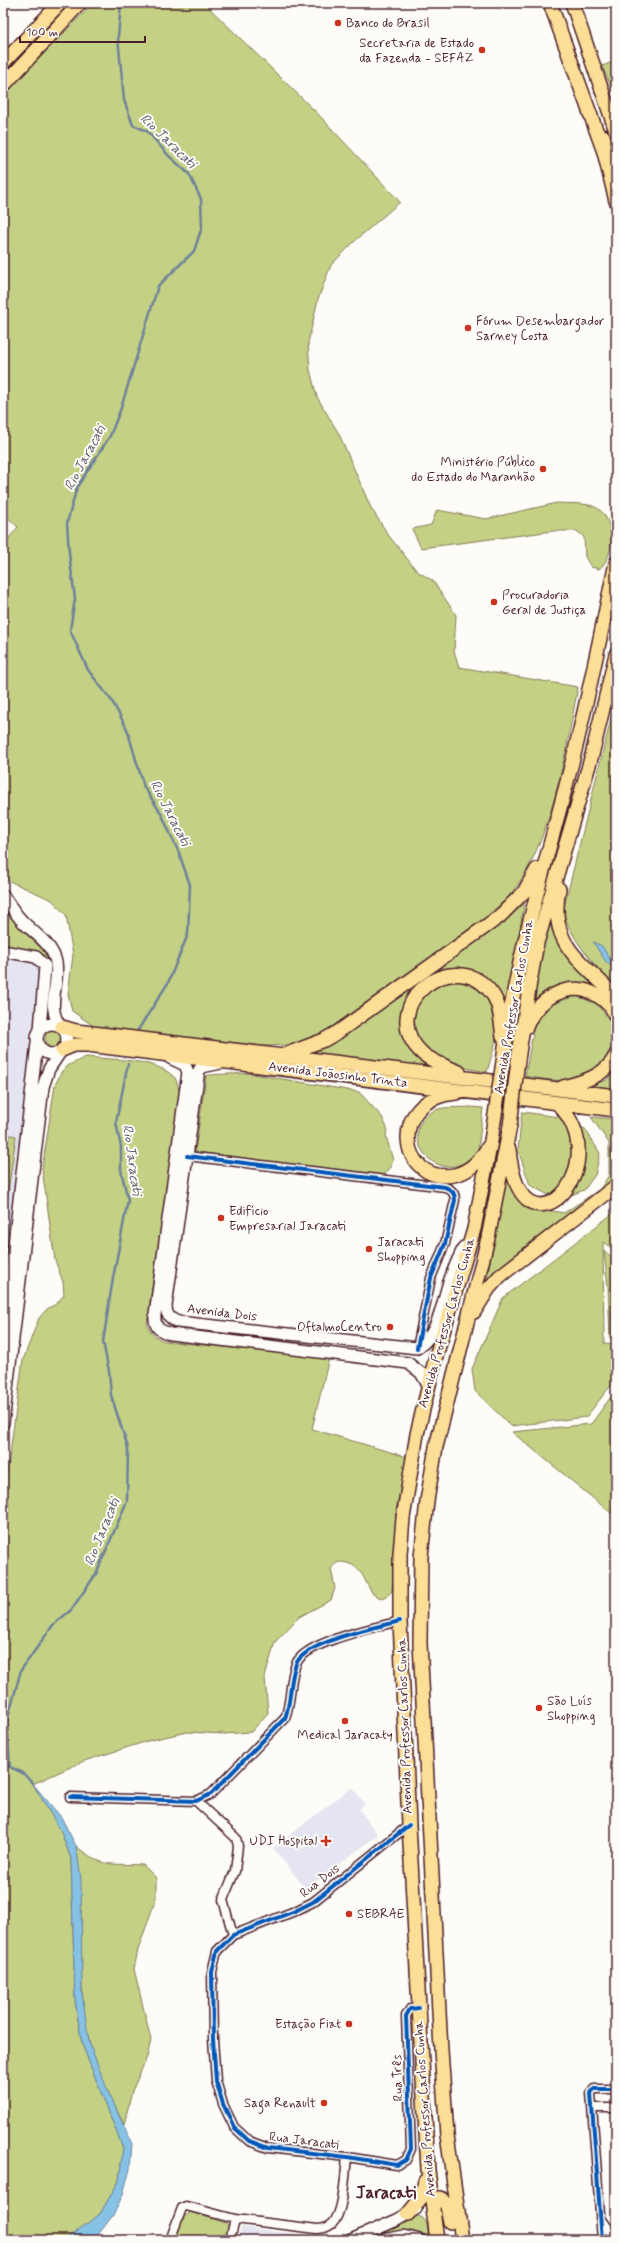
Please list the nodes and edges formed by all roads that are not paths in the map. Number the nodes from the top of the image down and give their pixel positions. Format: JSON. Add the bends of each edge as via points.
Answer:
{"nodes":[{"id":1,"x":60,"y":3,"type":"edge"},
{"id":2,"x":80,"y":3,"type":"edge"},
{"id":3,"x":550,"y":3,"type":"edge"},
{"id":4,"x":572,"y":3,"type":"edge"},
{"id":5,"x":3,"y":63,"type":"edge"},
{"id":6,"x":3,"y":86,"type":"edge"},
{"id":7,"x":584,"y":93,"type":"junction"},
{"id":8,"x":616,"y":131,"type":"edge"},
{"id":9,"x":616,"y":148,"type":"edge"},
{"id":10,"x":613,"y":171,"type":"edge"},
{"id":11,"x":616,"y":202,"type":"edge"},
{"id":12,"x":616,"y":563,"type":"edge"},
{"id":13,"x":616,"y":654,"type":"edge"},
{"id":14,"x":571,"y":829,"type":"junction"},
{"id":15,"x":553,"y":833,"type":"junction"},
{"id":16,"x":3,"y":895,"type":"edge"},
{"id":17,"x":3,"y":951,"type":"edge"},
{"id":18,"x":616,"y":997,"type":"edge"},
{"id":19,"x":616,"y":1017,"type":"edge"},
{"id":20,"x":61,"y":1027,"type":"junction"},
{"id":21,"x":40,"y":1030,"type":"junction"},
{"id":22,"x":38,"y":1042,"type":"junction"},
{"id":23,"x":61,"y":1051,"type":"junction"},
{"id":24,"x":504,"y":1052,"type":"junction"},
{"id":25,"x":161,"y":1054,"type":"junction"},
{"id":26,"x":616,"y":1055,"type":"edge"},
{"id":27,"x":279,"y":1056,"type":"junction"},
{"id":28,"x":519,"y":1058,"type":"junction"},
{"id":29,"x":226,"y":1062,"type":"junction"},
{"id":30,"x":475,"y":1078,"type":"junction"},
{"id":31,"x":481,"y":1092,"type":"junction"},
{"id":32,"x":552,"y":1095,"type":"junction"},
{"id":33,"x":616,"y":1096,"type":"edge"},
{"id":34,"x":616,"y":1110,"type":"edge"},
{"id":35,"x":583,"y":1119,"type":"dead end"},
{"id":36,"x":509,"y":1130,"type":"junction"},
{"id":37,"x":491,"y":1141,"type":"junction"},
{"id":38,"x":187,"y":1156,"type":"junction"},
{"id":39,"x":597,"y":1185,"type":"dead end"},
{"id":40,"x":616,"y":1186,"type":"edge"},
{"id":41,"x":474,"y":1229,"type":"junction"},
{"id":42,"x":437,"y":1320,"type":"junction"},
{"id":43,"x":271,"y":1332,"type":"junction"},
{"id":44,"x":464,"y":1332,"type":"junction"},
{"id":45,"x":3,"y":1340,"type":"edge"},
{"id":46,"x":440,"y":1340,"type":"junction"},
{"id":47,"x":269,"y":1346,"type":"junction"},
{"id":48,"x":417,"y":1348,"type":"junction"},
{"id":49,"x":428,"y":1385,"type":"junction"},
{"id":50,"x":3,"y":1423,"type":"edge"},
{"id":51,"x":400,"y":1621,"type":"junction"},
{"id":52,"x":70,"y":1797,"type":"dead end"},
{"id":53,"x":196,"y":1801,"type":"junction"},
{"id":54,"x":409,"y":1824,"type":"junction"},
{"id":55,"x":233,"y":1935,"type":"junction"},
{"id":56,"x":418,"y":2008,"type":"junction"},
{"id":57,"x":616,"y":2089,"type":"edge"},
{"id":58,"x":424,"y":2096,"type":"junction"},
{"id":59,"x":409,"y":2097,"type":"junction"},
{"id":60,"x":592,"y":2108,"type":"junction"},
{"id":61,"x":616,"y":2108,"type":"edge"},
{"id":62,"x":409,"y":2156,"type":"joint"},
{"id":63,"x":347,"y":2157,"type":"junction"},
{"id":64,"x":428,"y":2170,"type":"junction"},
{"id":65,"x":431,"y":2198,"type":"junction"},
{"id":66,"x":408,"y":2214,"type":"junction"},
{"id":67,"x":599,"y":2217,"type":"junction"},
{"id":68,"x":235,"y":2219,"type":"junction"},
{"id":69,"x":170,"y":2240,"type":"edge"},
{"id":70,"x":230,"y":2240,"type":"edge"},
{"id":71,"x":352,"y":2240,"type":"edge"},
{"id":72,"x":384,"y":2240,"type":"edge"},
{"id":73,"x":420,"y":2240,"type":"edge"},
{"id":74,"x":437,"y":2240,"type":"edge"},
{"id":75,"x":453,"y":2240,"type":"edge"},
{"id":76,"x":462,"y":2240,"type":"edge"},
{"id":77,"x":602,"y":2240,"type":"edge"},
{"id":78,"x":616,"y":2240,"type":"edge"}],
"edges":[{"from":1,"to":5,"type":"main road"},
{"from":2,"to":6,"type":"main road"},
{"from":3,"to":7,"type":"main road"},
{"from":4,"to":8,"type":"main road"},
{"from":7,"to":9,"type":"main road","via":[[592,104],[607,146],[611,150]]},
{"from":7,"to":10,"type":"main road"},
{"from":10,"to":11,"type":"main road"},
{"from":12,"to":15,"type":"main road","name":"Avenida Professor Carlos Cunha","via":[[591,680]]},
{"from":13,"to":14,"type":"main road","name":"Avenida Professor Carlos Cunha"},
{"from":14,"to":18,"type":"main road","via":[[556,905],[558,928],[571,950]]},
{"from":14,"to":28,"type":"main road","name":"Avenida Professor Carlos Cunha","via":[[537,943]]},
{"from":15,"to":24,"type":"main road","name":"Avenida Professor Carlos Cunha","via":[[531,911]]},
{"from":15,"to":27,"type":"main road","via":[[531,882],[499,917],[338,1032],[307,1047]]},
{"from":16,"to":20,"type":"main road","via":[[14,912],[49,947],[54,957],[57,970],[53,1009]]},
{"from":17,"to":21,"type":"main road","via":[[36,957],[45,966]]},
{"from":19,"to":28,"type":"main road","via":[[611,1007],[592,992],[574,989],[555,994],[539,1005],[529,1020]]},
{"from":20,"to":21,"type":"main road","via":[[49,1024]]},
{"from":20,"to":23,"type":"main road","via":[[67,1039]]},
{"from":20,"to":27,"type":"main road","name":"Avenida Joãosinho Trinta","via":[[168,1044]]},
{"from":21,"to":22,"type":"main road"},
{"from":22,"to":23,"type":"main road","via":[[45,1052],[54,1054]]},
{"from":22,"to":45,"type":"main road"},
{"from":23,"to":25,"type":"main road","name":"Avenida Joãosinho Trinta","via":[[81,1045]]},
{"from":23,"to":50,"type":"main road","via":[[49,1069],[43,1087]]},
{"from":24,"to":30,"type":"main road","via":[[497,1003],[482,985],[470,977],[452,975],[432,980],[421,988],[409,1008],[409,1031],[415,1044],[433,1060]]},
{"from":24,"to":37,"type":"main road","name":"Avenida Professor Carlos Cunha","bridge":true},
{"from":25,"to":29,"type":"main road","name":"Avenida Joãosinho Trinta"},
{"from":25,"to":47,"type":"main road","name":"Avenida Dois","via":[[185,1065],[188,1072],[154,1323],[161,1331],[171,1334]]},
{"from":26,"to":32,"type":"main road","via":[[598,1075]]},
{"from":27,"to":30,"type":"main road","name":"Avenida Joãosinho Trinta"},
{"from":28,"to":36,"type":"main road","name":"Avenida Professor Carlos Cunha","bridge":true},
{"from":29,"to":31,"type":"main road","name":"Avenida Joãosinho Trinta"},
{"from":29,"to":38,"type":"main road","name":"Avenida Dois","via":[[202,1067],[199,1070]]},
{"from":30,"to":32,"type":"main road","name":"Avenida Joãosinho Trinta"},
{"from":31,"to":32,"type":"main road","name":"Avenida Joãosinho Trinta"},
{"from":31,"to":37,"type":"main road","via":[[445,1094],[425,1103],[410,1121],[408,1145],[413,1157],[422,1167],[433,1174],[450,1175],[462,1173],[472,1167],[482,1158]]},
{"from":32,"to":33,"type":"main road","name":"Avenida Joãosinho Trinta"},
{"from":32,"to":34,"type":"main road","name":"Avenida Joãosinho Trinta"},
{"from":32,"to":35,"type":"main road"},
{"from":36,"to":39,"type":"main road","via":[[510,1152],[515,1173],[523,1187],[537,1199],[551,1204],[566,1205],[583,1198]]},
{"from":36,"to":44,"type":"main road","name":"Avenida Professor Carlos Cunha","via":[[488,1238]]},
{"from":37,"to":41,"type":"main road","name":"Avenida Professor Carlos Cunha"},
{"from":38,"to":43,"type":"main road","name":"Avenida Dois","via":[[167,1313],[178,1322]]},
{"from":38,"to":48,"type":"street","via":[[448,1188],[453,1192],[455,1200],[445,1244],[431,1278]]},
{"from":40,"to":44,"type":"main road","via":[[500,1276],[479,1303]]},
{"from":41,"to":42,"type":"main road","via":[[453,1270]]},
{"from":41,"to":46,"type":"main road","name":"Avenida Professor Carlos Cunha"},
{"from":42,"to":46,"type":"main road"},
{"from":42,"to":48,"type":"main road","via":[[428,1341]]},
{"from":43,"to":47,"type":"main road"},
{"from":43,"to":48,"type":"main road","name":"Avenida Dois"},
{"from":44,"to":76,"type":"main road","name":"Avenida Professor Carlos Cunha","via":[[436,1447],[427,1501],[420,1604],[427,1799],[447,2135]]},
{"from":46,"to":49,"type":"main road","name":"Avenida Professor Carlos Cunha"},
{"from":47,"to":49,"type":"main road","name":"Avenida Dois","via":[[408,1364],[421,1373]]},
{"from":49,"to":51,"type":"main road","name":"Avenida Professor Carlos Cunha","via":[[410,1468],[403,1518]]},
{"from":51,"to":53,"type":"street","via":[[318,1645],[303,1655],[297,1661],[294,1670],[289,1708],[285,1718],[211,1794]]},
{"from":51,"to":54,"type":"main road","name":"Avenida Professor Carlos Cunha"},
{"from":52,"to":53,"type":"street"},
{"from":53,"to":55,"type":"street","via":[[236,1838],[238,1846],[235,1871],[223,1900]]},
{"from":54,"to":55,"type":"street","name":"Rua Dois","via":[[313,1902]]},
{"from":54,"to":56,"type":"main road","name":"Avenida Professor Carlos Cunha"},
{"from":55,"to":63,"type":"street","name":"Rua Jaracati","via":[[221,1946],[214,1960],[212,1989],[216,2081],[234,2128],[249,2141],[268,2148]]},
{"from":56,"to":58,"type":"main road","name":"Avenida Professor Carlos Cunha"},
{"from":56,"to":59,"type":"street","name":"Rua Três","via":[[410,2009],[406,2016]]},
{"from":57,"to":60,"type":"street","via":[[592,2090]]},
{"from":58,"to":59,"type":"street","name":"Rua Três"},
{"from":58,"to":64,"type":"main road","name":"Avenida Professor Carlos Cunha"},
{"from":59,"to":62,"type":"street","name":"Rua Três"},
{"from":60,"to":61,"type":"street"},
{"from":60,"to":67,"type":"street"},
{"from":62,"to":63,"type":"street","name":"Rua Jaracati","via":[[397,2165]]},
{"from":63,"to":68,"type":"street","via":[[339,2210],[335,2220],[328,2227],[317,2229]]},
{"from":64,"to":65,"type":"main road","name":"Avenida Professor Carlos Cunha"},
{"from":64,"to":66,"type":"main road","via":[[421,2198]]},
{"from":65,"to":66,"type":"main road"},
{"from":65,"to":74,"type":"main road","name":"Avenida Professor Carlos Cunha"},
{"from":65,"to":75,"type":"main road","via":[[441,2198],[447,2206]]},
{"from":66,"to":71,"type":"main road"},
{"from":67,"to":77,"type":"street"},
{"from":67,"to":78,"type":"street"},
{"from":68,"to":69,"type":"street","via":[[186,2206],[182,2208]]},
{"from":68,"to":70,"type":"street"},
{"from":72,"to":73,"type":"main road","via":[[402,2236]]}]}
